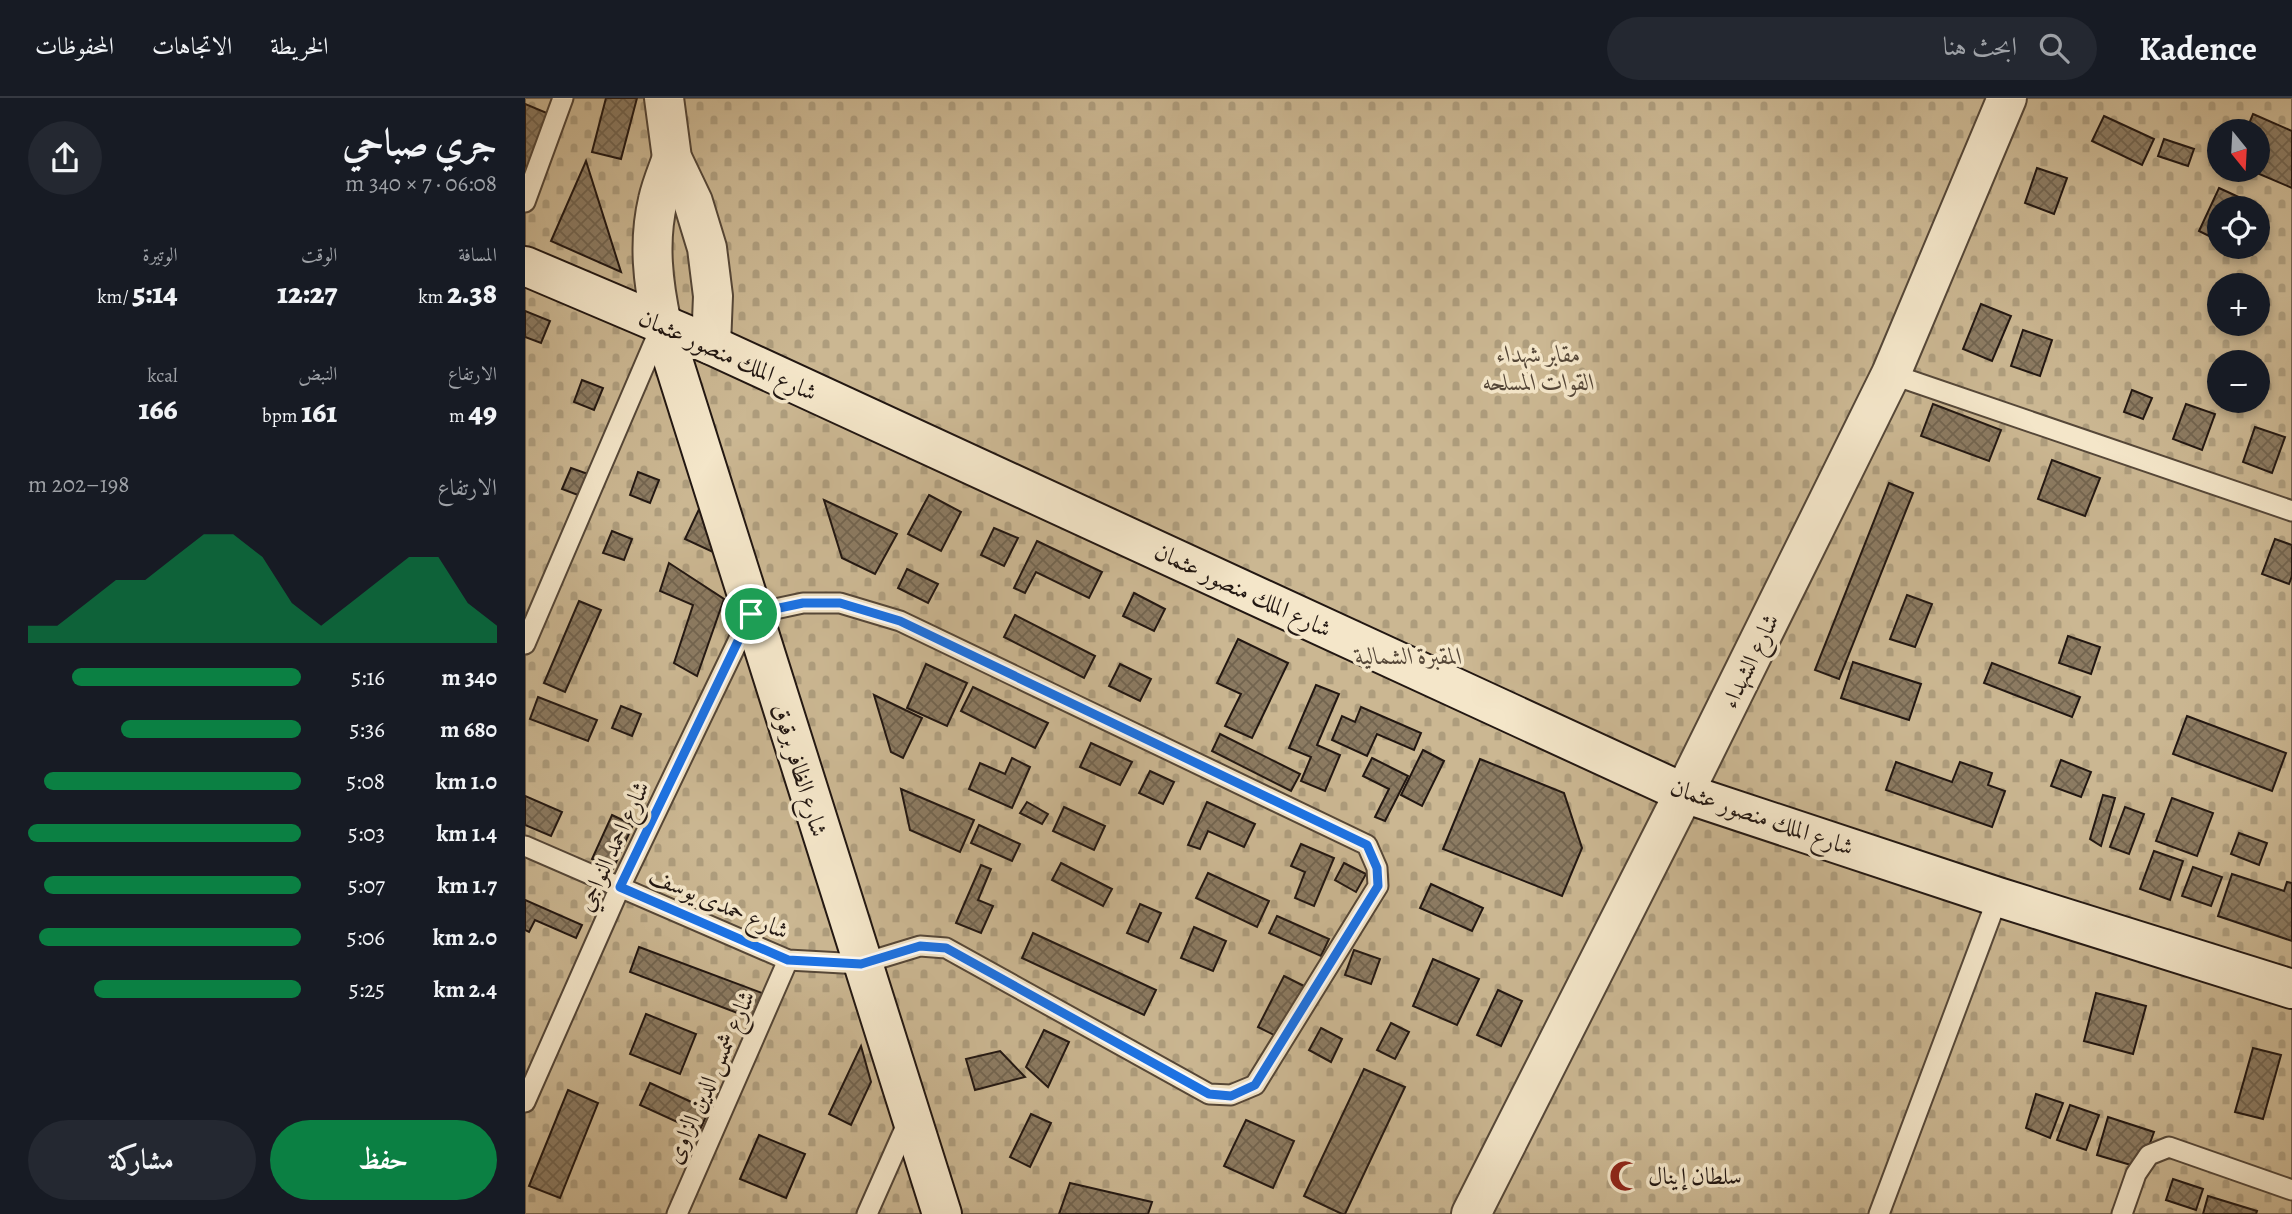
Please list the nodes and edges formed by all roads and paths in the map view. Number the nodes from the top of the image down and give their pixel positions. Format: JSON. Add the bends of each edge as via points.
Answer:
{"nodes":[{"id":1,"x":563,"y":98,"type":"edge"},
{"id":2,"x":664,"y":98,"type":"edge"},
{"id":3,"x":2007,"y":98,"type":"edge"},
{"id":4,"x":672,"y":158,"type":"junction"},
{"id":5,"x":525,"y":202,"type":"edge"},
{"id":6,"x":525,"y":266,"type":"edge"},
{"id":7,"x":662,"y":325,"type":"junction"},
{"id":8,"x":711,"y":345,"type":"junction"},
{"id":9,"x":1891,"y":374,"type":"junction"},
{"id":10,"x":2292,"y":511,"type":"edge"},
{"id":11,"x":751,"y":614,"type":"junction"},
{"id":12,"x":525,"y":645,"type":"edge"},
{"id":13,"x":1685,"y":793,"type":"junction"},
{"id":14,"x":525,"y":846,"type":"edge"},
{"id":15,"x":620,"y":887,"type":"junction"},
{"id":16,"x":1998,"y":897,"type":"junction"},
{"id":17,"x":788,"y":960,"type":"junction"},
{"id":18,"x":861,"y":964,"type":"junction"},
{"id":19,"x":2292,"y":989,"type":"edge"},
{"id":20,"x":525,"y":1102,"type":"edge"},
{"id":21,"x":910,"y":1116,"type":"junction"},
{"id":22,"x":2292,"y":1190,"type":"edge"},
{"id":23,"x":677,"y":1214,"type":"edge"},
{"id":24,"x":867,"y":1214,"type":"edge"},
{"id":25,"x":941,"y":1214,"type":"edge"},
{"id":26,"x":1471,"y":1214,"type":"edge"},
{"id":27,"x":1879,"y":1214,"type":"edge"},
{"id":28,"x":2122,"y":1214,"type":"edge"}],
"edges":[{"from":1,"to":5,"type":"lane"},
{"from":2,"to":4,"type":"main road"},
{"from":3,"to":9,"type":"main road","name":"شارع الشهداء"},
{"from":4,"to":7,"type":"main road","name":"شارع الظافر برقوق","via":[[658,199],[652,241],[653,283]]},
{"from":4,"to":8,"type":"main road","via":[[707,248],[713,296]]},
{"from":6,"to":7,"type":"main road","name":"شارع الملك منصور عثمان"},
{"from":7,"to":8,"type":"main road","name":"شارع الملك منصور عثمان"},
{"from":7,"to":11,"type":"main road","name":"شارع الظافر برقوق"},
{"from":7,"to":12,"type":"lane"},
{"from":8,"to":13,"type":"main road","name":"شارع الملك منصور عثمان"},
{"from":9,"to":10,"type":"lane"},
{"from":9,"to":13,"type":"main road","name":"شارع الشهداء"},
{"from":11,"to":15,"type":"lane","name":"شارع احمد النواجي"},
{"from":11,"to":18,"type":"main road","name":"شارع الظافر برقوق"},
{"from":11,"to":18,"type":"lane","via":[[803,603],[840,603],[900,621],[1367,845],[1377,868],[1378,886],[1255,1085],[1231,1096],[1209,1094],[946,948],[920,946]]},
{"from":13,"to":16,"type":"main road","name":"شارع الملك منصور عثمان"},
{"from":13,"to":26,"type":"main road","name":"شارع الشهداء"},
{"from":14,"to":15,"type":"lane","name":"شارع حمدى يوسف"},
{"from":15,"to":17,"type":"lane","name":"شارع حمدى يوسف"},
{"from":15,"to":20,"type":"lane","name":"شارع احمد النواجي"},
{"from":16,"to":19,"type":"main road","name":"شارع الملك منصور عثمان"},
{"from":16,"to":27,"type":"lane"},
{"from":17,"to":18,"type":"lane","name":"شارع حمدى يوسف"},
{"from":17,"to":23,"type":"lane","name":"شارع شمس الدين الزاوى"},
{"from":18,"to":21,"type":"main road","name":"شارع الظافر برقوق"},
{"from":21,"to":24,"type":"lane"},
{"from":21,"to":25,"type":"main road","name":"شارع الظافر برقوق"},
{"from":22,"to":28,"type":"lane","via":[[2169,1147],[2149,1155],[2136,1174]]}]}
